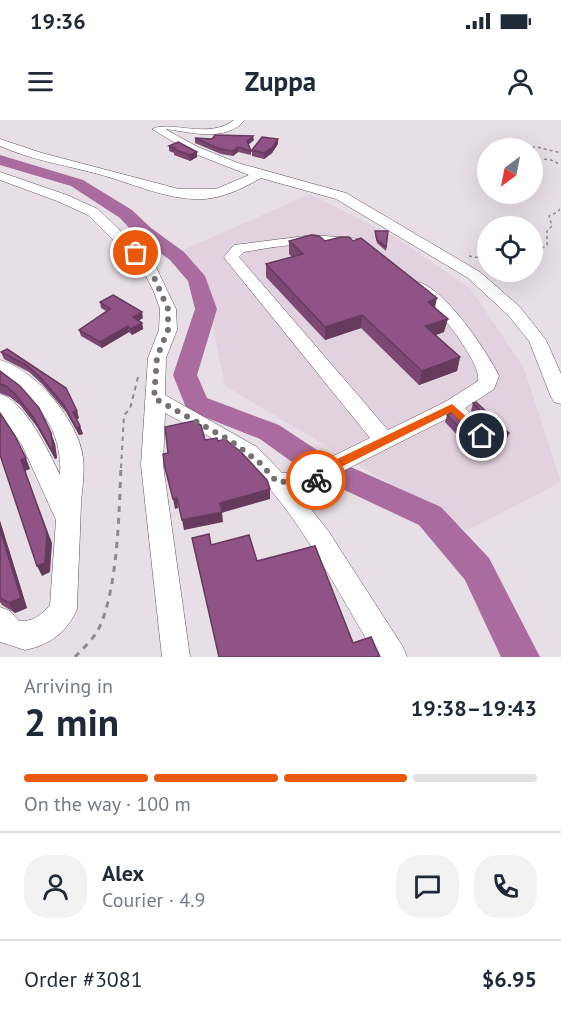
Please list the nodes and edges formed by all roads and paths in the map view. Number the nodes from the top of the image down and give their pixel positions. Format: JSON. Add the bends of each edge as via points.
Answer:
{"nodes":[{"id":1,"x":240,"y":120,"type":"edge"},
{"id":2,"x":0,"y":142,"type":"edge"},
{"id":3,"x":543,"y":148,"type":"edge"},
{"id":4,"x":561,"y":153,"type":"edge"},
{"id":5,"x":543,"y":159,"type":"edge"},
{"id":6,"x":561,"y":165,"type":"edge"},
{"id":7,"x":259,"y":174,"type":"junction"},
{"id":8,"x":0,"y":176,"type":"edge"},
{"id":9,"x":561,"y":207,"type":"edge"},
{"id":10,"x":543,"y":248,"type":"edge"},
{"id":11,"x":374,"y":251,"type":"edge"},
{"id":12,"x":399,"y":271,"type":"edge"},
{"id":13,"x":157,"y":357,"type":"junction"},
{"id":14,"x":0,"y":366,"type":"edge"},
{"id":15,"x":561,"y":397,"type":"edge"},
{"id":16,"x":154,"y":398,"type":"junction"},
{"id":17,"x":0,"y":401,"type":"edge"},
{"id":18,"x":452,"y":407,"type":"junction"},
{"id":19,"x":482,"y":436,"type":"edge"},
{"id":20,"x":384,"y":440,"type":"junction"},
{"id":21,"x":277,"y":482,"type":"junction"},
{"id":22,"x":69,"y":523,"type":"junction"},
{"id":23,"x":0,"y":620,"type":"edge"},
{"id":24,"x":75,"y":657,"type":"edge"},
{"id":25,"x":176,"y":657,"type":"edge"},
{"id":26,"x":393,"y":657,"type":"edge"}],
"edges":[{"from":1,"to":7,"type":"street","via":[[218,130],[164,126],[157,129],[188,146]]},
{"from":2,"to":7,"type":"street","via":[[63,164],[201,195],[244,184]]},
{"from":3,"to":4,"type":"path"},
{"from":5,"to":6,"type":"path"},
{"from":7,"to":15,"type":"street","via":[[342,196],[474,275],[526,323]]},
{"from":8,"to":13,"type":"street","via":[[93,212],[150,268],[168,309],[168,330]]},
{"from":9,"to":10,"type":"path","via":[[549,216],[552,226],[546,231],[547,245]]},
{"from":11,"to":20,"type":"street","via":[[365,244],[346,240],[296,240],[239,248],[231,257]]},
{"from":12,"to":18,"type":"street","via":[[442,306],[488,367],[487,384]]},
{"from":13,"to":16,"type":"street"},
{"from":13,"to":24,"type":"path","via":[[137,374],[130,409],[124,415],[118,526],[107,607],[98,631]]},
{"from":14,"to":22,"type":"street","via":[[48,404],[66,433],[72,458]]},
{"from":16,"to":21,"type":"street","via":[[231,441]]},
{"from":16,"to":25,"type":"street","via":[[152,465]]},
{"from":17,"to":22,"type":"street","via":[[27,433]]},
{"from":18,"to":19,"type":"street"},
{"from":18,"to":20,"type":"street"},
{"from":20,"to":21,"type":"street","via":[[335,465],[315,481]]},
{"from":21,"to":26,"type":"street","via":[[320,540]]},
{"from":22,"to":23,"type":"street","via":[[63,609],[56,621],[27,635],[9,632]]}]}
